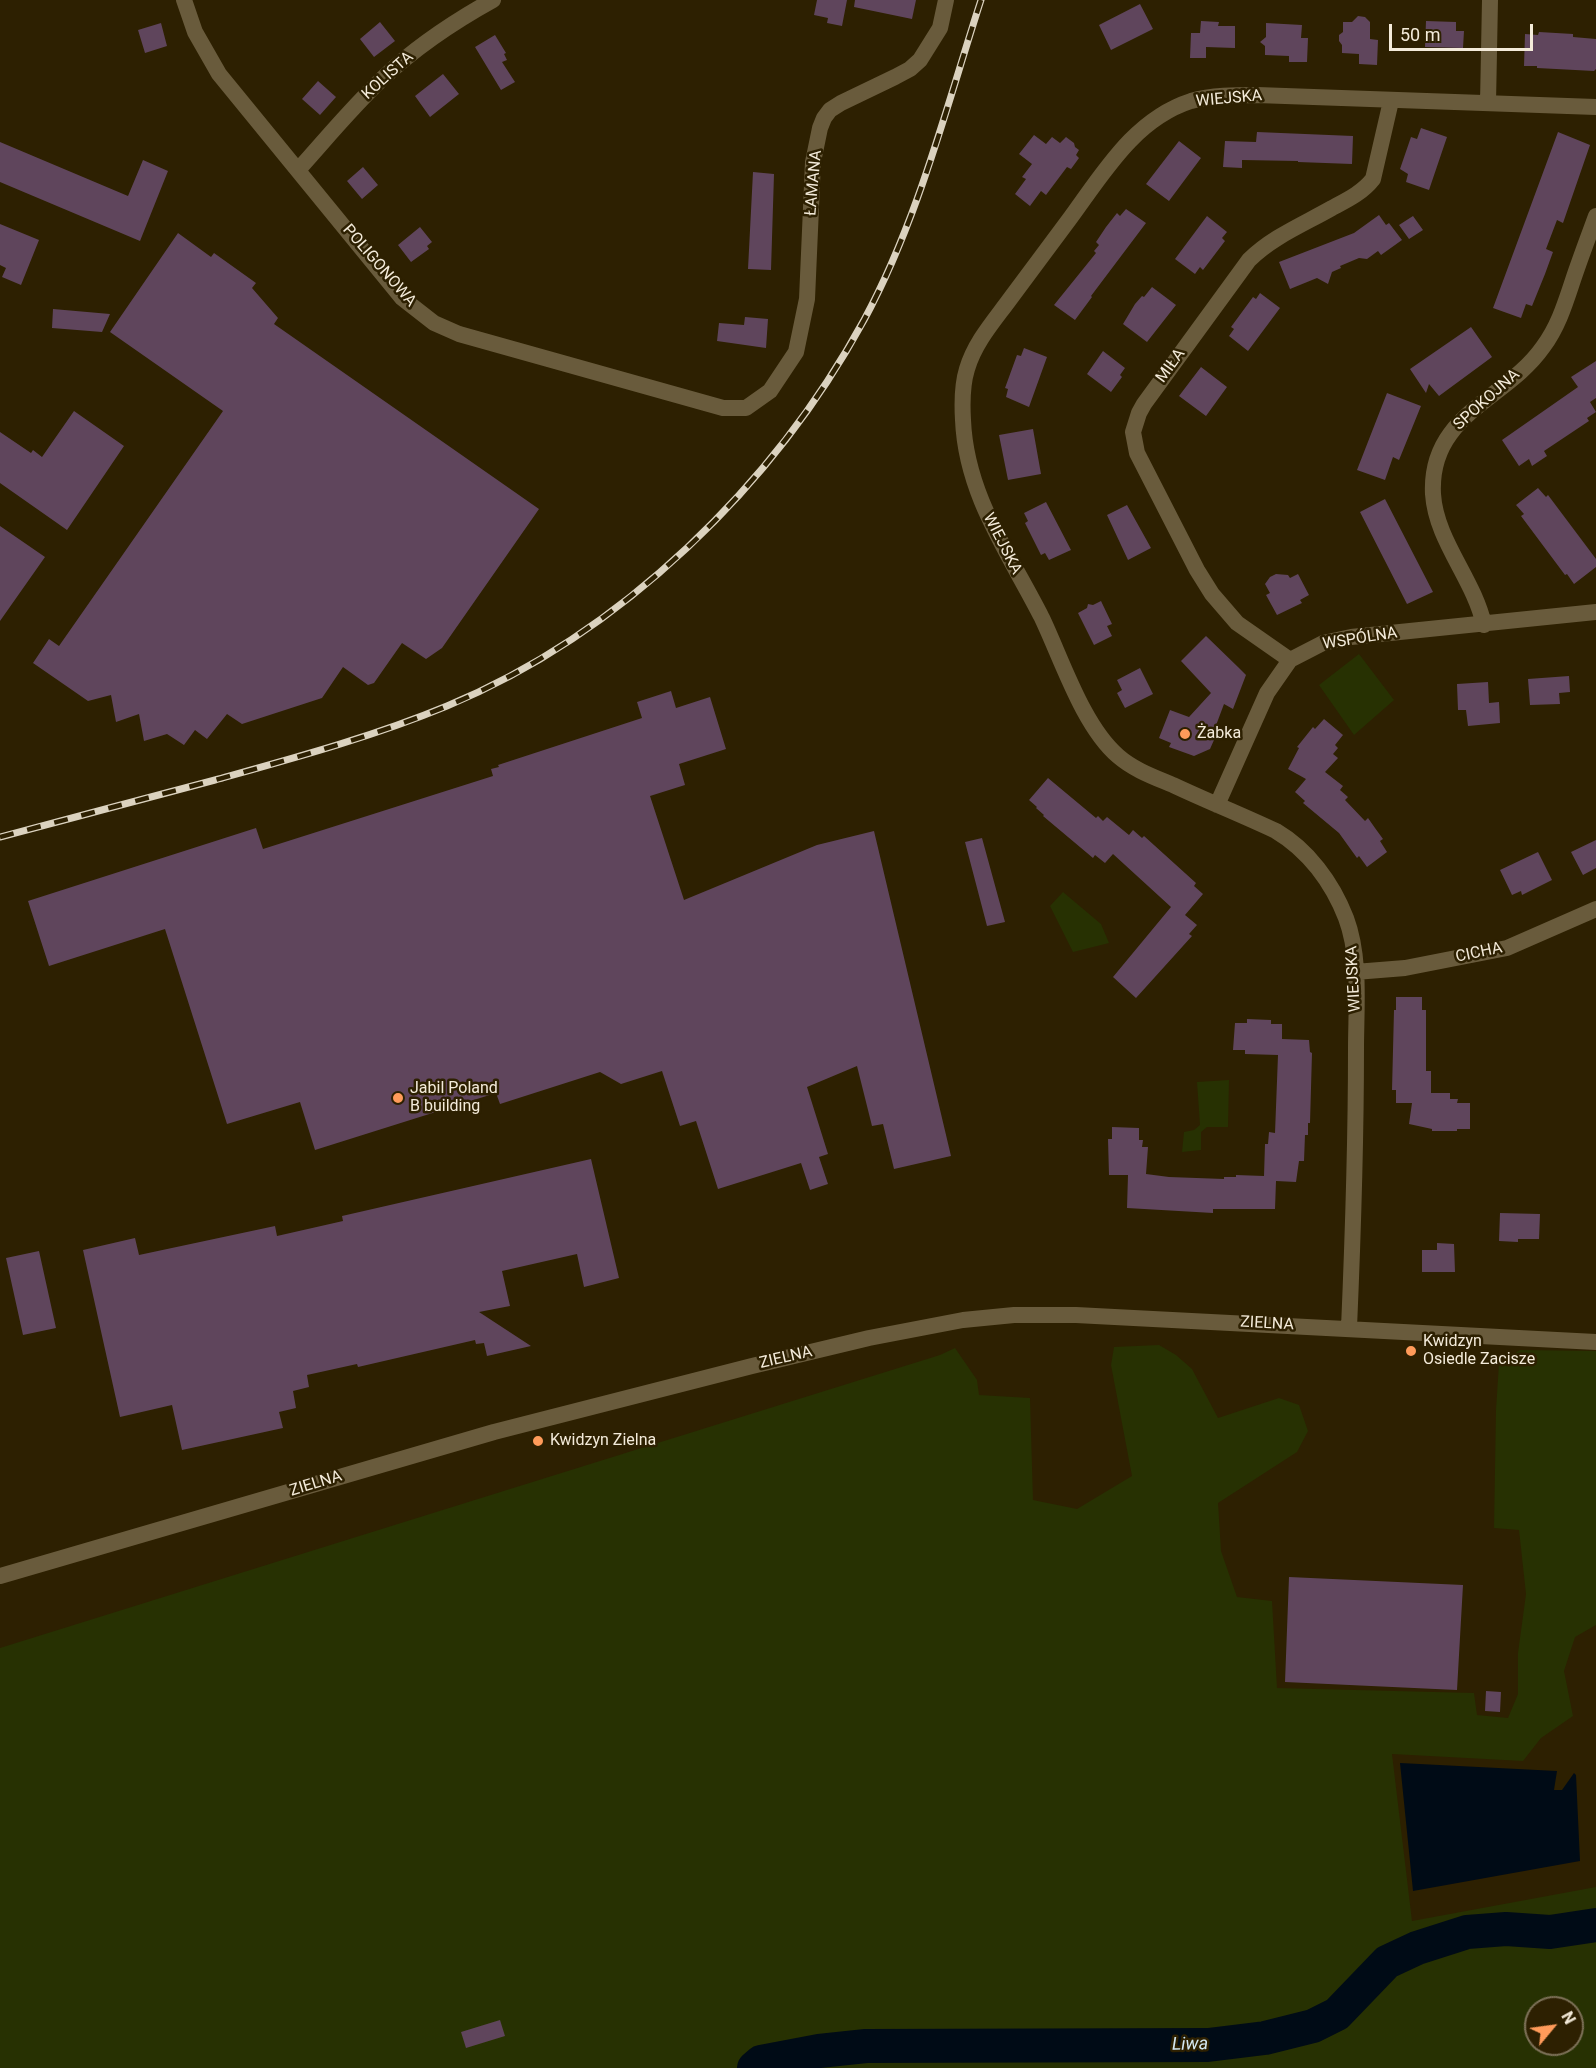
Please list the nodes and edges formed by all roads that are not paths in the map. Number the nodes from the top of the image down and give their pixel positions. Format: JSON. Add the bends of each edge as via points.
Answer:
{"nodes":[{"id":1,"x":184,"y":0,"type":"edge"},
{"id":2,"x":493,"y":0,"type":"edge"},
{"id":3,"x":946,"y":0,"type":"edge"},
{"id":4,"x":1490,"y":0,"type":"edge"},
{"id":5,"x":1391,"y":101,"type":"junction"},
{"id":6,"x":1488,"y":104,"type":"junction"},
{"id":7,"x":1596,"y":107,"type":"edge"},
{"id":8,"x":298,"y":170,"type":"junction"},
{"id":9,"x":1596,"y":216,"type":"edge"},
{"id":10,"x":746,"y":408,"type":"joint"},
{"id":11,"x":1596,"y":612,"type":"edge"},
{"id":12,"x":1484,"y":625,"type":"junction"},
{"id":13,"x":1290,"y":660,"type":"junction"},
{"id":14,"x":1217,"y":806,"type":"junction"},
{"id":15,"x":1596,"y":909,"type":"edge"},
{"id":16,"x":1355,"y":972,"type":"junction"},
{"id":17,"x":1349,"y":1328,"type":"junction"},
{"id":18,"x":1596,"y":1342,"type":"edge"},
{"id":19,"x":0,"y":1576,"type":"edge"}],
"edges":[{"from":1,"to":8,"type":"street","name":"POLIGONOWA","via":[[195,32],[219,74]]},
{"from":2,"to":8,"type":"street","name":"KOLISTA","via":[[427,42],[384,77]]},
{"from":3,"to":10,"type":"street","name":"ŁAMANA","via":[[940,28],[920,60],[910,69],[841,103],[824,118],[813,162],[807,299],[796,352],[770,391]]},
{"from":4,"to":6,"type":"street"},
{"from":5,"to":6,"type":"street","name":"WIEJSKA"},
{"from":5,"to":13,"type":"street","name":"MIŁA","via":[[1368,186],[1268,243],[1249,260],[1135,422],[1134,443],[1141,462],[1212,594],[1237,623]]},
{"from":5,"to":14,"type":"street","name":"WIEJSKA","via":[[1228,96],[1188,102],[1158,117],[1117,155],[984,333],[964,380],[965,446],[981,503],[1091,722],[1108,747],[1128,764]]},
{"from":6,"to":7,"type":"street","name":"WIEJSKA"},
{"from":8,"to":10,"type":"street","name":"POLIGONOWA","via":[[402,298],[434,323],[723,408]]},
{"from":9,"to":12,"type":"street","name":"SPOKOJNA","via":[[1563,310],[1543,347],[1458,423],[1439,457],[1433,485],[1437,514],[1479,605]]},
{"from":11,"to":12,"type":"street","name":"WSPÓLNA"},
{"from":12,"to":13,"type":"street","name":"WSPÓLNA","via":[[1351,637],[1323,643]]},
{"from":13,"to":14,"type":"street","name":"WSPÓLNA","via":[[1267,693]]},
{"from":14,"to":16,"type":"street","name":"WIEJSKA","via":[[1293,841],[1319,868],[1346,918]]},
{"from":15,"to":16,"type":"street","name":"CICHA","via":[[1507,948],[1405,968]]},
{"from":16,"to":17,"type":"street","name":"WIEJSKA","via":[[1356,1161]]},
{"from":17,"to":18,"type":"street","name":"ZIELNA"},
{"from":17,"to":19,"type":"street","name":"ZIELNA","via":[[1076,1315],[1004,1316],[924,1326],[494,1432]]}]}
